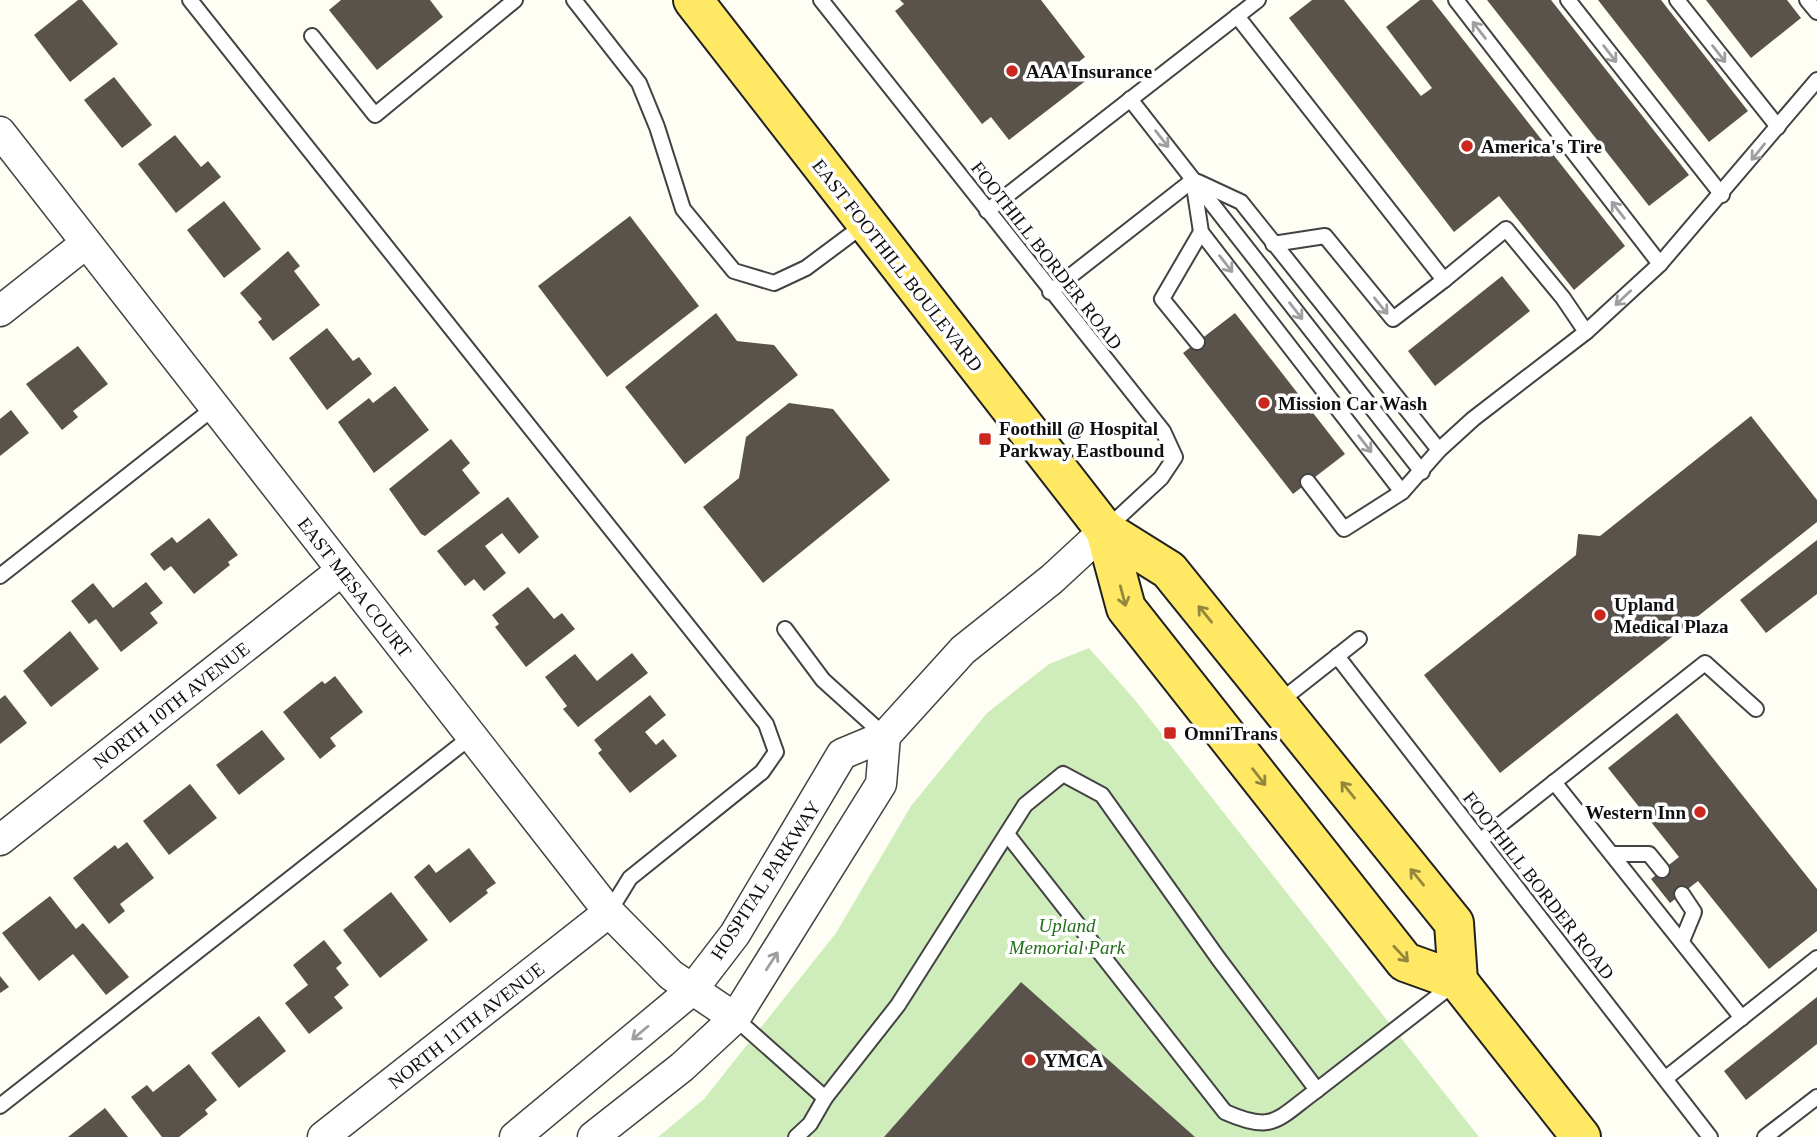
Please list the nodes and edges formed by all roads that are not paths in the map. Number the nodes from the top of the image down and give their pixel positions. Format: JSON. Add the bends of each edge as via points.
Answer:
{"nodes":[{"id":1,"x":190,"y":0,"type":"edge"},
{"id":2,"x":516,"y":0,"type":"edge"},
{"id":3,"x":574,"y":0,"type":"edge"},
{"id":4,"x":693,"y":0,"type":"edge"},
{"id":5,"x":821,"y":0,"type":"edge"},
{"id":6,"x":1258,"y":0,"type":"edge"},
{"id":7,"x":1456,"y":0,"type":"edge"},
{"id":8,"x":1568,"y":0,"type":"edge"},
{"id":9,"x":1677,"y":0,"type":"edge"},
{"id":10,"x":1807,"y":0,"type":"edge"},
{"id":11,"x":1817,"y":12,"type":"edge"},
{"id":12,"x":1237,"y":16,"type":"junction"},
{"id":13,"x":312,"y":36,"type":"dead end"},
{"id":14,"x":1817,"y":80,"type":"edge"},
{"id":15,"x":1130,"y":99,"type":"junction"},
{"id":16,"x":1778,"y":127,"type":"junction"},
{"id":17,"x":0,"y":132,"type":"edge"},
{"id":18,"x":1194,"y":180,"type":"junction"},
{"id":19,"x":1722,"y":195,"type":"junction"},
{"id":20,"x":987,"y":211,"type":"junction"},
{"id":21,"x":866,"y":223,"type":"junction"},
{"id":22,"x":1201,"y":232,"type":"junction"},
{"id":23,"x":85,"y":244,"type":"junction"},
{"id":24,"x":1273,"y":244,"type":"junction"},
{"id":25,"x":1660,"y":264,"type":"junction"},
{"id":26,"x":1444,"y":280,"type":"junction"},
{"id":27,"x":1050,"y":292,"type":"junction"},
{"id":28,"x":0,"y":311,"type":"edge"},
{"id":29,"x":1586,"y":332,"type":"junction"},
{"id":30,"x":1197,"y":342,"type":"dead end"},
{"id":31,"x":215,"y":407,"type":"junction"},
{"id":32,"x":1439,"y":450,"type":"junction"},
{"id":33,"x":1422,"y":472,"type":"junction"},
{"id":34,"x":1308,"y":482,"type":"dead end"},
{"id":35,"x":1402,"y":492,"type":"junction"},
{"id":36,"x":1105,"y":530,"type":"junction"},
{"id":37,"x":341,"y":571,"type":"junction"},
{"id":38,"x":0,"y":576,"type":"edge"},
{"id":39,"x":785,"y":629,"type":"dead end"},
{"id":40,"x":1359,"y":639,"type":"dead end"},
{"id":41,"x":1337,"y":656,"type":"junction"},
{"id":42,"x":1278,"y":703,"type":"junction"},
{"id":43,"x":1756,"y":709,"type":"dead end"},
{"id":44,"x":471,"y":736,"type":"junction"},
{"id":45,"x":885,"y":736,"type":"junction"},
{"id":46,"x":1554,"y":782,"type":"junction"},
{"id":47,"x":1007,"y":834,"type":"junction"},
{"id":48,"x":0,"y":840,"type":"edge"},
{"id":49,"x":1480,"y":841,"type":"junction"},
{"id":50,"x":1612,"y":854,"type":"junction"},
{"id":51,"x":1662,"y":870,"type":"dead end"},
{"id":52,"x":1682,"y":894,"type":"dead end"},
{"id":53,"x":609,"y":912,"type":"junction"},
{"id":54,"x":1682,"y":941,"type":"junction"},
{"id":55,"x":1817,"y":958,"type":"edge"},
{"id":56,"x":1458,"y":981,"type":"junction"},
{"id":57,"x":692,"y":990,"type":"junction"},
{"id":58,"x":735,"y":1018,"type":"junction"},
{"id":59,"x":1742,"y":1018,"type":"junction"},
{"id":60,"x":1666,"y":1079,"type":"junction"},
{"id":61,"x":1317,"y":1090,"type":"junction"},
{"id":62,"x":1817,"y":1097,"type":"edge"},
{"id":63,"x":825,"y":1098,"type":"junction"},
{"id":64,"x":0,"y":1106,"type":"edge"},
{"id":65,"x":1274,"y":1122,"type":"junction"},
{"id":66,"x":323,"y":1137,"type":"edge"},
{"id":67,"x":515,"y":1137,"type":"edge"},
{"id":68,"x":593,"y":1137,"type":"edge"},
{"id":69,"x":796,"y":1137,"type":"edge"},
{"id":70,"x":1281,"y":1137,"type":"edge"},
{"id":71,"x":1581,"y":1137,"type":"edge"},
{"id":72,"x":1710,"y":1137,"type":"edge"},
{"id":73,"x":1765,"y":1137,"type":"edge"}],
"edges":[{"from":1,"to":53,"type":"lane","via":[[766,724],[776,752],[762,772],[630,878]]},
{"from":2,"to":13,"type":"lane","via":[[375,115]]},
{"from":3,"to":21,"type":"lane","via":[[639,83],[683,209],[734,271],[774,283],[806,268]]},
{"from":4,"to":21,"type":"main road","name":"EAST FOOTHILL BOULEVARD"},
{"from":5,"to":20,"type":"lane","name":"FOOTHILL BORDER ROAD"},
{"from":6,"to":12,"type":"lane"},
{"from":25,"to":7,"type":"lane","one_way":true},
{"from":8,"to":19,"type":"lane","one_way":true},
{"from":9,"to":16,"type":"lane","one_way":true},
{"from":10,"to":11,"type":"lane"},
{"from":12,"to":15,"type":"lane"},
{"from":12,"to":26,"type":"lane"},
{"from":14,"to":16,"type":"lane"},
{"from":15,"to":18,"type":"lane","one_way":true},
{"from":15,"to":20,"type":"lane"},
{"from":16,"to":19,"type":"lane","one_way":true},
{"from":17,"to":23,"type":"street","name":"EAST MESA COURT"},
{"from":18,"to":22,"type":"lane"},
{"from":18,"to":24,"type":"lane","via":[[1241,202]]},
{"from":18,"to":27,"type":"lane"},
{"from":18,"to":33,"type":"lane","one_way":true},
{"from":19,"to":25,"type":"lane"},
{"from":20,"to":27,"type":"lane","name":"FOOTHILL BORDER ROAD"},
{"from":21,"to":36,"type":"main road","name":"EAST FOOTHILL BOULEVARD"},
{"from":22,"to":30,"type":"lane","via":[[1162,299]]},
{"from":22,"to":35,"type":"lane","one_way":true},
{"from":23,"to":28,"type":"street"},
{"from":23,"to":31,"type":"street","name":"EAST MESA COURT"},
{"from":24,"to":26,"type":"lane","one_way":true,"via":[[1325,236],[1393,320]]},
{"from":24,"to":32,"type":"lane"},
{"from":25,"to":29,"type":"lane","one_way":true},
{"from":26,"to":29,"type":"lane","via":[[1506,229]]},
{"from":27,"to":36,"type":"lane","name":"FOOTHILL BORDER ROAD","via":[[1163,431],[1175,457],[1161,478]]},
{"from":29,"to":32,"type":"lane"},
{"from":31,"to":37,"type":"street","name":"EAST MESA COURT"},
{"from":31,"to":38,"type":"lane"},
{"from":32,"to":33,"type":"lane"},
{"from":33,"to":35,"type":"lane"},
{"from":34,"to":35,"type":"lane","via":[[1344,530]]},
{"from":42,"to":36,"type":"main road","name":"EAST FOOTHILL BOULEVARD","one_way":true,"via":[[1169,570]]},
{"from":36,"to":45,"type":"street","name":"HOSPITAL PARKWAY","via":[[963,650]]},
{"from":36,"to":56,"type":"main road","name":"EAST FOOTHILL BOULEVARD","one_way":true,"via":[[1126,608],[1405,962]]},
{"from":37,"to":44,"type":"street","name":"EAST MESA COURT"},
{"from":37,"to":48,"type":"street","name":"NORTH 10TH AVENUE"},
{"from":39,"to":45,"type":"lane","via":[[823,680]]},
{"from":40,"to":41,"type":"lane"},
{"from":41,"to":42,"type":"lane"},
{"from":41,"to":49,"type":"lane","name":"FOOTHILL BORDER ROAD"},
{"from":56,"to":42,"type":"main road","name":"EAST FOOTHILL BOULEVARD","one_way":true,"via":[[1454,923]]},
{"from":43,"to":46,"type":"lane","via":[[1705,663]]},
{"from":44,"to":53,"type":"street","name":"EAST MESA COURT"},
{"from":44,"to":64,"type":"lane"},
{"from":45,"to":57,"type":"street","name":"HOSPITAL PARKWAY","via":[[842,754],[735,934]]},
{"from":58,"to":45,"type":"street","one_way":true,"via":[[881,784]]},
{"from":46,"to":49,"type":"lane"},
{"from":46,"to":50,"type":"lane"},
{"from":47,"to":61,"type":"lane","via":[[1025,805],[1063,774],[1101,795]]},
{"from":47,"to":63,"type":"lane","via":[[898,1005]]},
{"from":47,"to":65,"type":"lane","via":[[1225,1112],[1253,1125]]},
{"from":49,"to":60,"type":"lane","name":"FOOTHILL BORDER ROAD"},
{"from":50,"to":51,"type":"lane","via":[[1649,854]]},
{"from":50,"to":54,"type":"lane"},
{"from":52,"to":54,"type":"lane","via":[[1694,912]]},
{"from":53,"to":57,"type":"street","name":"EAST MESA COURT"},
{"from":53,"to":66,"type":"street","name":"NORTH 11TH AVENUE"},
{"from":54,"to":59,"type":"lane"},
{"from":55,"to":59,"type":"lane"},
{"from":56,"to":61,"type":"lane"},
{"from":56,"to":71,"type":"main road"},
{"from":57,"to":58,"type":"street","name":"EAST MESA COURT"},
{"from":57,"to":67,"type":"street","name":"HOSPITAL PARKWAY","one_way":true},
{"from":58,"to":63,"type":"lane"},
{"from":58,"to":68,"type":"street","via":[[682,1067]]},
{"from":59,"to":60,"type":"lane"},
{"from":60,"to":72,"type":"lane","name":"FOOTHILL BORDER ROAD"},
{"from":61,"to":65,"type":"lane"},
{"from":62,"to":73,"type":"lane"},
{"from":63,"to":69,"type":"lane"},
{"from":65,"to":70,"type":"lane"}]}
